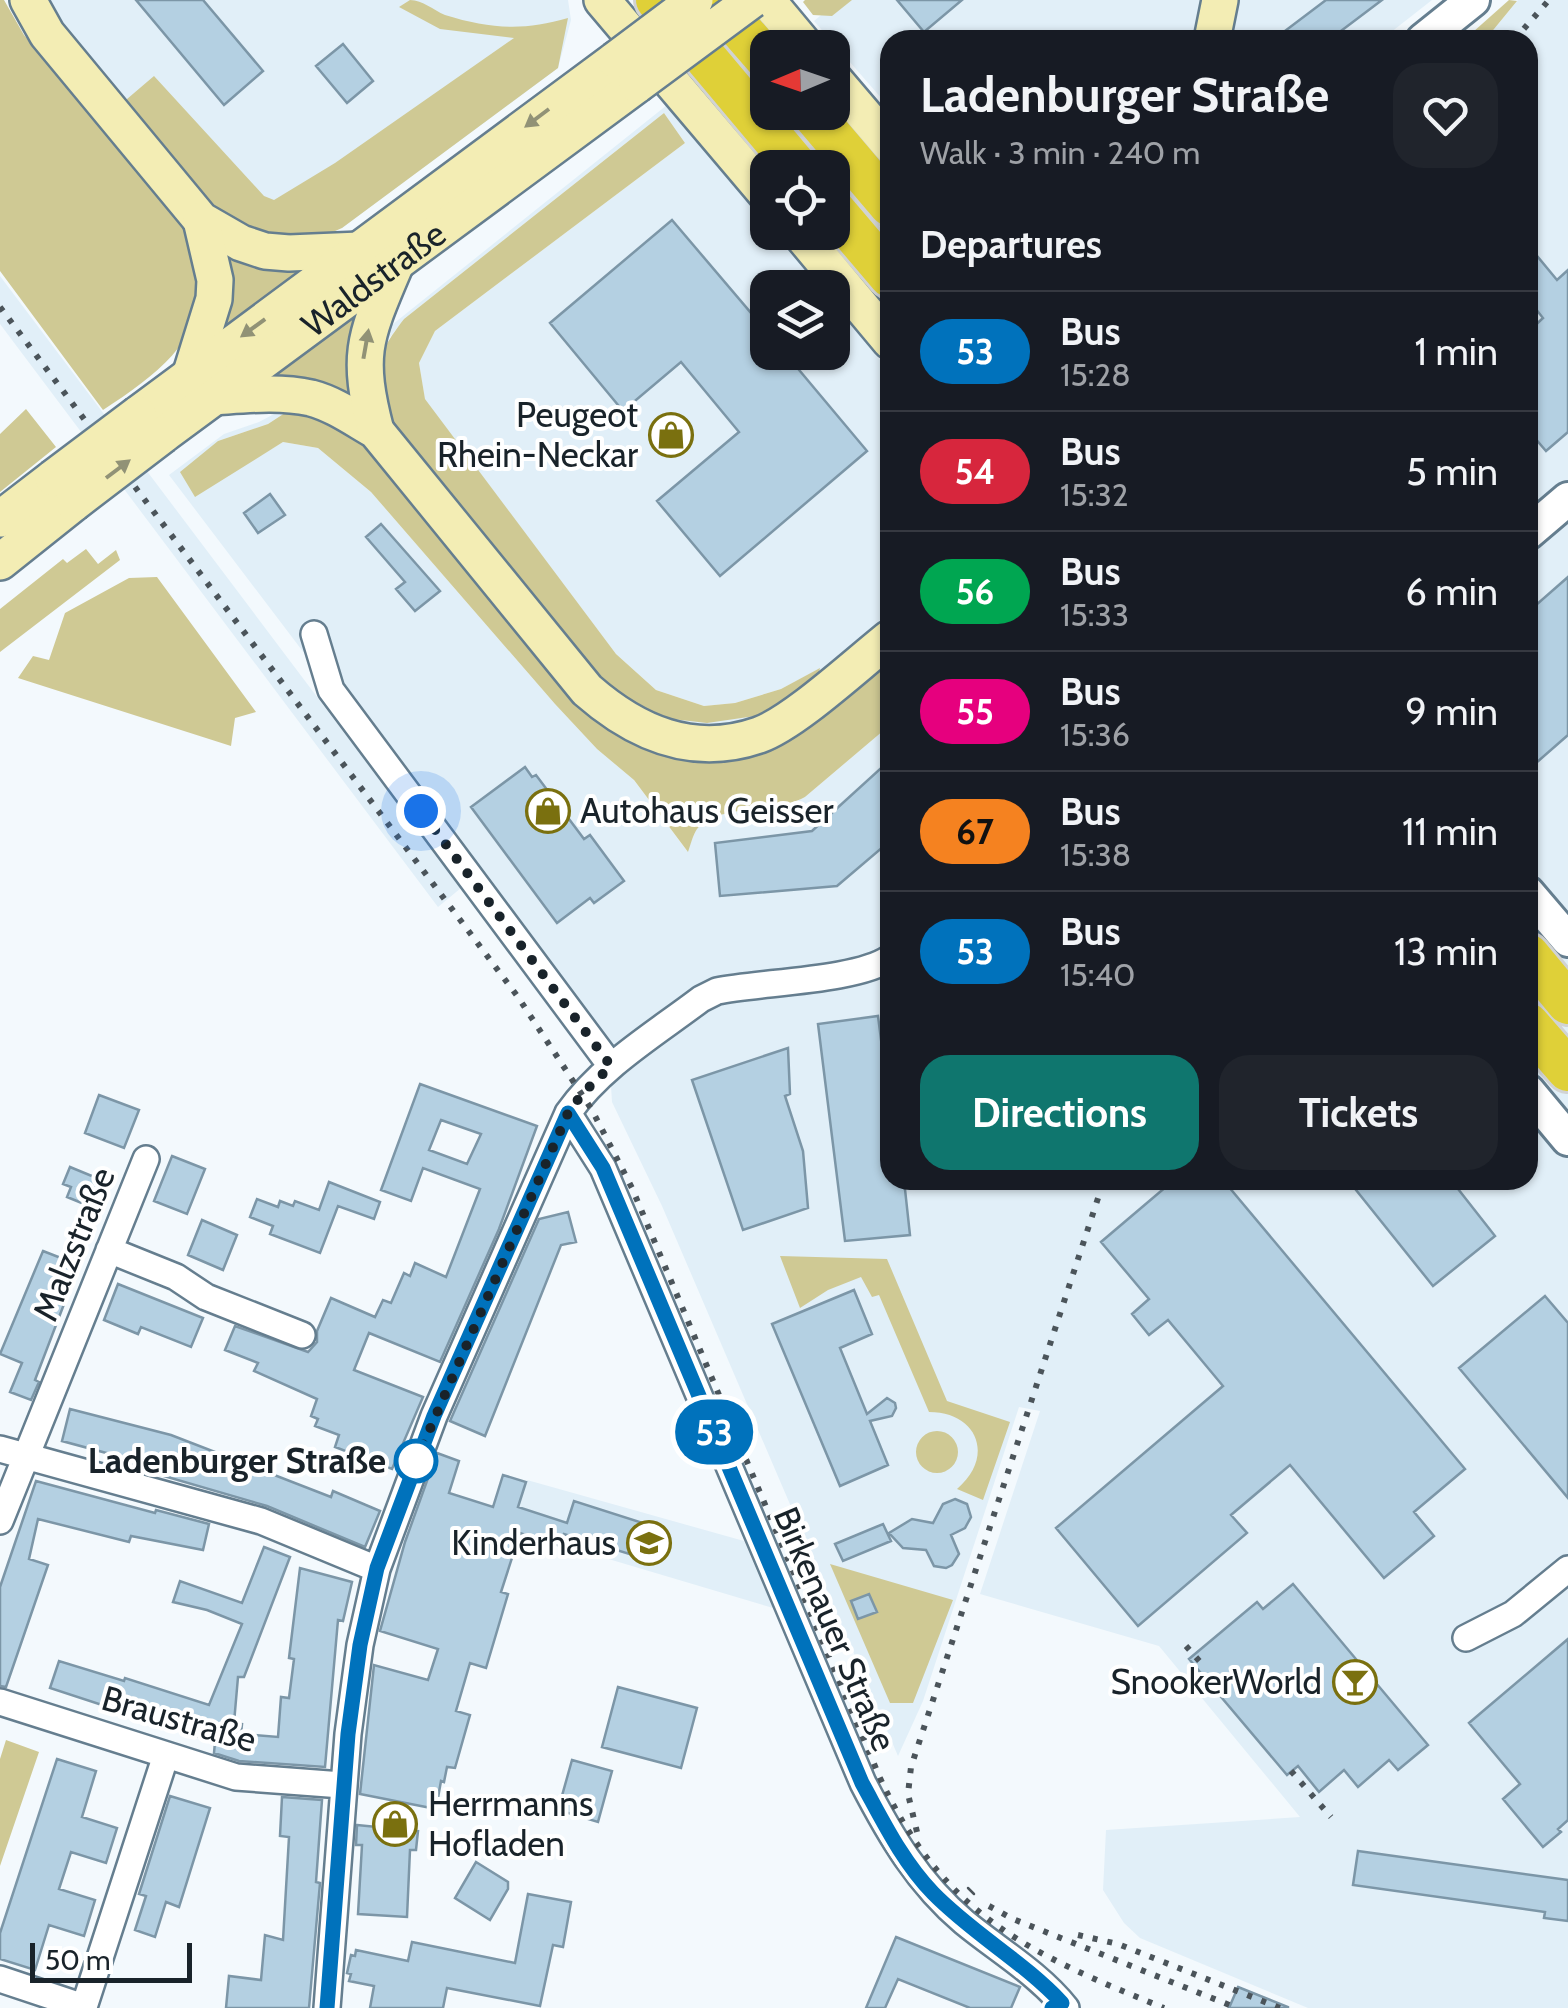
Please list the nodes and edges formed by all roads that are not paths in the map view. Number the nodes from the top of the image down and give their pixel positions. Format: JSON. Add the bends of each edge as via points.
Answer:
{"nodes":[{"id":1,"x":28,"y":0,"type":"edge"},
{"id":2,"x":602,"y":0,"type":"edge"},
{"id":3,"x":657,"y":0,"type":"edge"},
{"id":4,"x":695,"y":0,"type":"edge"},
{"id":5,"x":715,"y":0,"type":"edge"},
{"id":6,"x":752,"y":0,"type":"edge"},
{"id":7,"x":767,"y":0,"type":"edge"},
{"id":8,"x":1220,"y":0,"type":"edge"},
{"id":9,"x":1473,"y":0,"type":"edge"},
{"id":10,"x":793,"y":30,"type":"edge"},
{"id":11,"x":1214,"y":30,"type":"edge"},
{"id":12,"x":1435,"y":30,"type":"edge"},
{"id":13,"x":750,"y":40,"type":"edge"},
{"id":14,"x":626,"y":72,"type":"junction"},
{"id":15,"x":850,"y":98,"type":"edge"},
{"id":16,"x":826,"y":130,"type":"edge"},
{"id":17,"x":880,"y":133,"type":"edge"},
{"id":18,"x":783,"y":150,"type":"edge"},
{"id":19,"x":750,"y":175,"type":"edge"},
{"id":20,"x":880,"y":193,"type":"edge"},
{"id":21,"x":201,"y":220,"type":"junction"},
{"id":22,"x":850,"y":229,"type":"edge"},
{"id":23,"x":360,"y":250,"type":"junction"},
{"id":24,"x":813,"y":250,"type":"edge"},
{"id":25,"x":398,"y":260,"type":"junction"},
{"id":26,"x":880,"y":264,"type":"edge"},
{"id":27,"x":880,"y":329,"type":"edge"},
{"id":28,"x":202,"y":385,"type":"junction"},
{"id":29,"x":376,"y":431,"type":"junction"},
{"id":30,"x":63,"y":490,"type":"junction"},
{"id":31,"x":1568,"y":498,"type":"edge"},
{"id":32,"x":0,"y":519,"type":"edge"},
{"id":33,"x":1538,"y":524,"type":"edge"},
{"id":34,"x":0,"y":562,"type":"edge"},
{"id":35,"x":314,"y":634,"type":"dead end"},
{"id":36,"x":880,"y":646,"type":"edge"},
{"id":37,"x":1538,"y":905,"type":"edge"},
{"id":38,"x":1568,"y":940,"type":"edge"},
{"id":39,"x":880,"y":964,"type":"edge"},
{"id":40,"x":1538,"y":967,"type":"edge"},
{"id":41,"x":1568,"y":1003,"type":"edge"},
{"id":42,"x":1538,"y":1036,"type":"edge"},
{"id":43,"x":611,"y":1066,"type":"junction"},
{"id":44,"x":1568,"y":1070,"type":"edge"},
{"id":45,"x":1538,"y":1103,"type":"edge"},
{"id":46,"x":568,"y":1113,"type":"junction"},
{"id":47,"x":1568,"y":1139,"type":"edge"},
{"id":48,"x":146,"y":1159,"type":"dead end"},
{"id":49,"x":109,"y":1250,"type":"junction"},
{"id":50,"x":302,"y":1336,"type":"dead end"},
{"id":51,"x":0,"y":1449,"type":"edge"},
{"id":52,"x":28,"y":1456,"type":"junction"},
{"id":53,"x":0,"y":1521,"type":"edge"},
{"id":54,"x":377,"y":1568,"type":"junction"},
{"id":55,"x":1568,"y":1569,"type":"edge"},
{"id":56,"x":1466,"y":1638,"type":"dead end"},
{"id":57,"x":0,"y":1702,"type":"edge"},
{"id":58,"x":166,"y":1755,"type":"junction"},
{"id":59,"x":342,"y":1785,"type":"junction"},
{"id":60,"x":0,"y":1979,"type":"edge"},
{"id":61,"x":1060,"y":2006,"type":"edge"},
{"id":62,"x":327,"y":2008,"type":"edge"}],
"edges":[{"from":1,"to":21,"type":"main road","via":[[46,34]]},
{"from":2,"to":19,"type":"main road"},
{"from":3,"to":18,"type":"highway"},
{"from":4,"to":14,"type":"main road","bridge":true},
{"from":5,"to":13,"type":"highway"},
{"from":6,"to":14,"type":"main road","name":"Waldstraße","bridge":true},
{"from":7,"to":10,"type":"main road"},
{"from":8,"to":11,"type":"main road"},
{"from":9,"to":12,"type":"street"},
{"from":14,"to":23,"type":"main road","name":"Waldstraße","one_way":true},
{"from":14,"to":25,"type":"main road","name":"Waldstraße"},
{"from":15,"to":17,"type":"main road"},
{"from":16,"to":20,"type":"highway"},
{"from":21,"to":23,"type":"main road","via":[[264,251]]},
{"from":21,"to":28,"type":"main road","via":[[216,280]]},
{"from":22,"to":26,"type":"highway"},
{"from":23,"to":28,"type":"main road","name":"Waldstraße","one_way":true},
{"from":24,"to":27,"type":"main road"},
{"from":25,"to":28,"type":"main road","name":"Waldstraße"},
{"from":29,"to":25,"type":"main road","one_way":true,"via":[[363,357]]},
{"from":28,"to":29,"type":"main road","via":[[312,398]]},
{"from":28,"to":30,"type":"main road","name":"Waldstraße","bridge":true},
{"from":29,"to":36,"type":"main road","via":[[587,690],[619,718],[653,734],[726,743],[761,735]]},
{"from":30,"to":32,"type":"main road","name":"Waldstraße"},
{"from":30,"to":34,"type":"main road","name":"Waldstraße"},
{"from":31,"to":33,"type":"street"},
{"from":35,"to":43,"type":"street","via":[[330,690]]},
{"from":37,"to":38,"type":"street"},
{"from":39,"to":43,"type":"street","via":[[717,990]]},
{"from":40,"to":41,"type":"highway"},
{"from":42,"to":44,"type":"highway"},
{"from":43,"to":46,"type":"street"},
{"from":45,"to":47,"type":"street"},
{"from":46,"to":54,"type":"street","via":[[434,1416]]},
{"from":46,"to":61,"type":"street","name":"Birkenauer Straße","via":[[614,1192],[885,1826],[931,1892],[1044,1984]]},
{"from":48,"to":49,"type":"street","name":"Malzstraße"},
{"from":49,"to":50,"type":"street"},
{"from":49,"to":52,"type":"street","name":"Malzstraße"},
{"from":51,"to":52,"type":"street"},
{"from":52,"to":53,"type":"street","name":"Malzstraße"},
{"from":52,"to":54,"type":"street","via":[[261,1522]]},
{"from":54,"to":59,"type":"street"},
{"from":55,"to":56,"type":"street","via":[[1512,1614]]},
{"from":57,"to":58,"type":"street","name":"Braustraße"},
{"from":58,"to":59,"type":"street","name":"Braustraße","via":[[236,1777]]},
{"from":58,"to":60,"type":"street","via":[[84,2007]]},
{"from":59,"to":62,"type":"street"}]}
